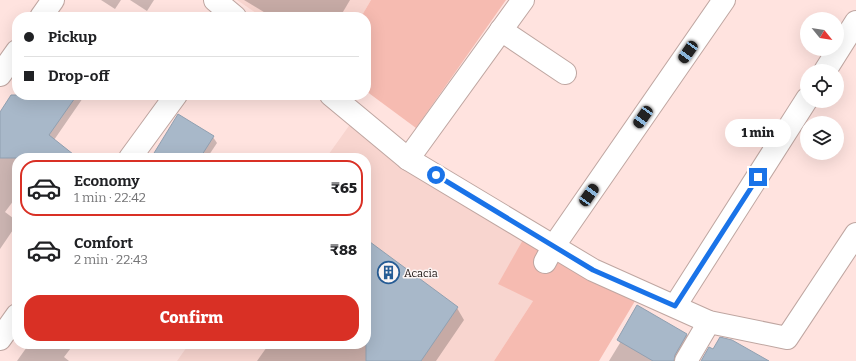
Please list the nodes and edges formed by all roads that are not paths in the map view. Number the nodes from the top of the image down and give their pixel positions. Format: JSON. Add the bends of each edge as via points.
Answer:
{"nodes":[{"id":1,"x":53,"y":0,"type":"edge"},
{"id":2,"x":214,"y":0,"type":"edge"},
{"id":3,"x":523,"y":0,"type":"edge"},
{"id":4,"x":724,"y":0,"type":"edge"},
{"id":5,"x":45,"y":12,"type":"edge"},
{"id":6,"x":229,"y":12,"type":"edge"},
{"id":7,"x":856,"y":22,"type":"edge"},
{"id":8,"x":502,"y":30,"type":"junction"},
{"id":9,"x":12,"y":58,"type":"edge"},
{"id":10,"x":829,"y":64,"type":"edge"},
{"id":11,"x":565,"y":73,"type":"dead end"},
{"id":12,"x":0,"y":74,"type":"edge"},
{"id":13,"x":172,"y":100,"type":"edge"},
{"id":14,"x":337,"y":100,"type":"edge"},
{"id":15,"x":801,"y":108,"type":"edge"},
{"id":16,"x":134,"y":153,"type":"edge"},
{"id":17,"x":408,"y":159,"type":"junction"},
{"id":18,"x":856,"y":234,"type":"edge"},
{"id":19,"x":549,"y":254,"type":"junction"},
{"id":20,"x":675,"y":306,"type":"junction"},
{"id":21,"x":12,"y":322,"type":"edge"},
{"id":22,"x":709,"y":322,"type":"junction"},
{"id":23,"x":0,"y":338,"type":"edge"},
{"id":24,"x":686,"y":361,"type":"edge"}],
"edges":[{"from":1,"to":5,"type":"street"},
{"from":2,"to":6,"type":"street"},
{"from":3,"to":8,"type":"street"},
{"from":4,"to":19,"type":"street"},
{"from":7,"to":10,"type":"street"},
{"from":8,"to":11,"type":"street"},
{"from":8,"to":17,"type":"street"},
{"from":9,"to":12,"type":"street"},
{"from":13,"to":16,"type":"street"},
{"from":14,"to":17,"type":"street"},
{"from":15,"to":20,"type":"street"},
{"from":17,"to":19,"type":"street"},
{"from":18,"to":22,"type":"street","via":[[787,338]]},
{"from":19,"to":20,"type":"street"},
{"from":20,"to":22,"type":"street"},
{"from":21,"to":23,"type":"street"},
{"from":22,"to":24,"type":"street"}]}
